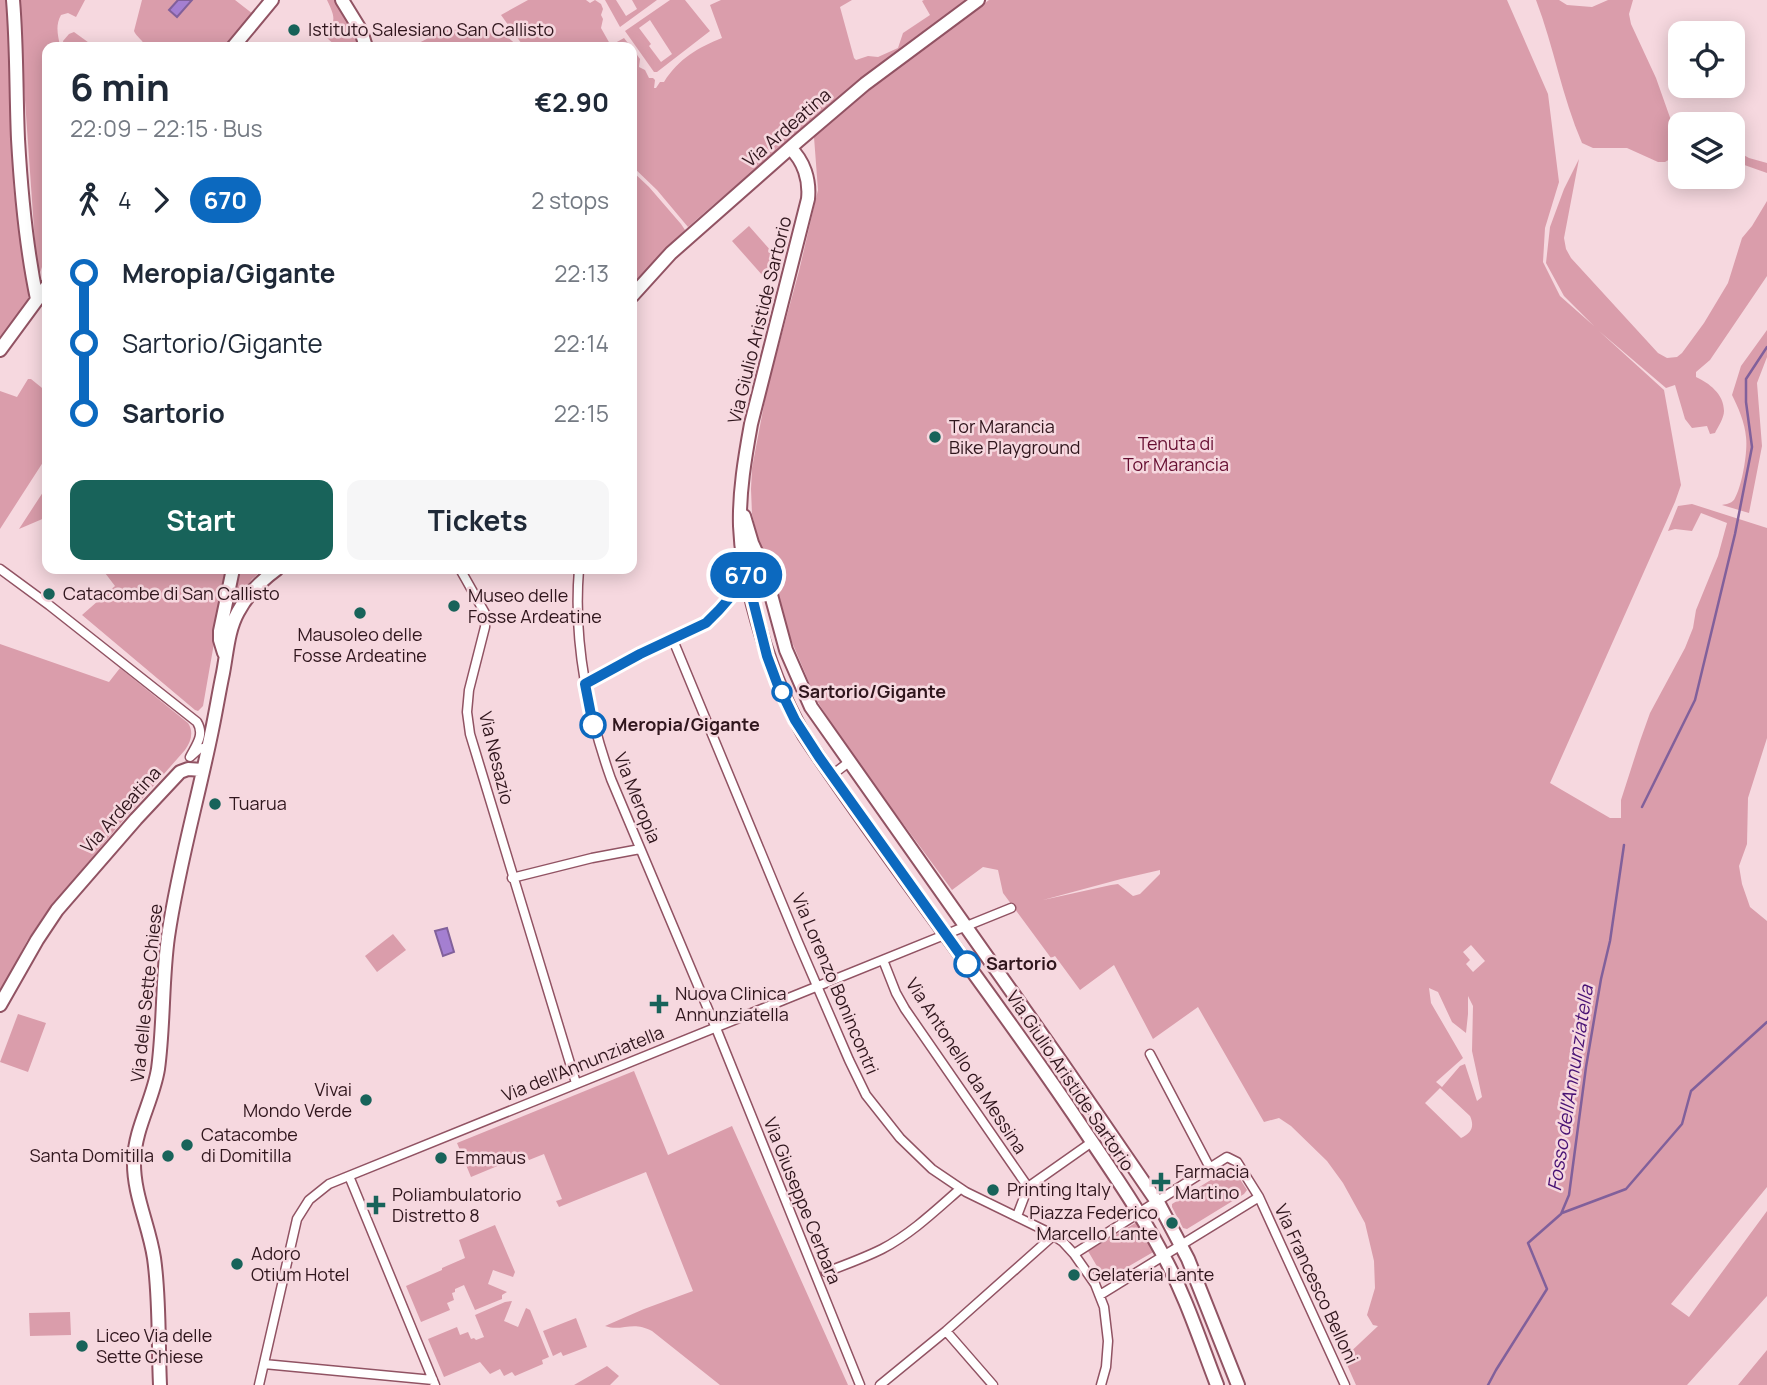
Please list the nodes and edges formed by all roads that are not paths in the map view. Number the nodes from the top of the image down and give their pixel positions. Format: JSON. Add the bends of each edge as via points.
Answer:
{"nodes":[{"id":1,"x":13,"y":0,"type":"edge"},
{"id":2,"x":271,"y":0,"type":"edge"},
{"id":3,"x":342,"y":0,"type":"edge"},
{"id":4,"x":978,"y":0,"type":"edge"},
{"id":5,"x":237,"y":42,"type":"edge"},
{"id":6,"x":364,"y":42,"type":"edge"},
{"id":7,"x":790,"y":148,"type":"junction"},
{"id":8,"x":637,"y":290,"type":"edge"},
{"id":9,"x":42,"y":292,"type":"edge"},
{"id":10,"x":37,"y":299,"type":"junction"},
{"id":11,"x":0,"y":350,"type":"edge"},
{"id":12,"x":741,"y":505,"type":"junction"},
{"id":13,"x":0,"y":569,"type":"edge"},
{"id":14,"x":764,"y":569,"type":"junction"},
{"id":15,"x":746,"y":573,"type":"junction"},
{"id":16,"x":232,"y":574,"type":"edge"},
{"id":17,"x":272,"y":574,"type":"edge"},
{"id":18,"x":463,"y":574,"type":"edge"},
{"id":19,"x":579,"y":574,"type":"edge"},
{"id":20,"x":673,"y":640,"type":"junction"},
{"id":21,"x":226,"y":656,"type":"junction"},
{"id":22,"x":585,"y":684,"type":"junction"},
{"id":23,"x":208,"y":747,"type":"junction"},
{"id":24,"x":849,"y":762,"type":"junction"},
{"id":25,"x":203,"y":770,"type":"junction"},
{"id":26,"x":832,"y":775,"type":"junction"},
{"id":27,"x":640,"y":849,"type":"junction"},
{"id":28,"x":512,"y":878,"type":"junction"},
{"id":29,"x":1011,"y":908,"type":"dead end"},
{"id":30,"x":966,"y":927,"type":"junction"},
{"id":31,"x":946,"y":934,"type":"junction"},
{"id":32,"x":883,"y":960,"type":"junction"},
{"id":33,"x":818,"y":986,"type":"junction"},
{"id":34,"x":0,"y":1006,"type":"edge"},
{"id":35,"x":715,"y":1028,"type":"junction"},
{"id":36,"x":1150,"y":1054,"type":"dead end"},
{"id":37,"x":576,"y":1083,"type":"junction"},
{"id":38,"x":1092,"y":1142,"type":"junction"},
{"id":39,"x":1210,"y":1168,"type":"junction"},
{"id":40,"x":349,"y":1176,"type":"junction"},
{"id":41,"x":1028,"y":1187,"type":"junction"},
{"id":42,"x":960,"y":1189,"type":"junction"},
{"id":43,"x":1259,"y":1196,"type":"junction"},
{"id":44,"x":1157,"y":1202,"type":"junction"},
{"id":45,"x":1139,"y":1214,"type":"junction"},
{"id":46,"x":1017,"y":1216,"type":"junction"},
{"id":47,"x":1054,"y":1235,"type":"junction"},
{"id":48,"x":1182,"y":1245,"type":"junction"},
{"id":49,"x":1074,"y":1254,"type":"junction"},
{"id":50,"x":1164,"y":1255,"type":"junction"},
{"id":51,"x":826,"y":1272,"type":"dead end"},
{"id":52,"x":1100,"y":1295,"type":"junction"},
{"id":53,"x":946,"y":1331,"type":"junction"},
{"id":54,"x":264,"y":1364,"type":"junction"},
{"id":55,"x":434,"y":1382,"type":"edge"},
{"id":56,"x":160,"y":1385,"type":"edge"},
{"id":57,"x":259,"y":1385,"type":"edge"},
{"id":58,"x":860,"y":1385,"type":"edge"},
{"id":59,"x":880,"y":1385,"type":"edge"},
{"id":60,"x":993,"y":1385,"type":"edge"},
{"id":61,"x":1101,"y":1385,"type":"edge"},
{"id":62,"x":1217,"y":1385,"type":"edge"},
{"id":63,"x":1238,"y":1385,"type":"edge"},
{"id":64,"x":1345,"y":1385,"type":"edge"}],
"edges":[{"from":1,"to":10,"type":"street","via":[[18,141]]},
{"from":2,"to":5,"type":"street"},
{"from":3,"to":6,"type":"street"},
{"from":4,"to":7,"type":"street","name":"Via Ardeatina","via":[[865,84]]},
{"from":7,"to":8,"type":"street","name":"Via Ardeatina","via":[[671,253]]},
{"from":7,"to":12,"type":"street","name":"Via Giulio Aristide Sartorio","via":[[803,167],[808,199],[751,424]]},
{"from":9,"to":10,"type":"street"},
{"from":10,"to":11,"type":"street"},
{"from":12,"to":14,"type":"street","name":"Via Giulio Aristide Sartorio"},
{"from":12,"to":15,"type":"street","name":"Via Giulio Aristide Sartorio"},
{"from":13,"to":23,"type":"street","via":[[197,722],[201,733],[190,757]]},
{"from":14,"to":15,"type":"street"},
{"from":14,"to":24,"type":"street","name":"Via Giulio Aristide Sartorio","via":[[797,677],[815,714]]},
{"from":15,"to":20,"type":"street","via":[[713,617]]},
{"from":15,"to":26,"type":"street","name":"Via Giulio Aristide Sartorio","via":[[777,683],[804,735]]},
{"from":16,"to":21,"type":"street","via":[[219,631]]},
{"from":17,"to":21,"type":"street","via":[[240,607]]},
{"from":18,"to":28,"type":"street","name":"Via Nesazio","via":[[486,615],[469,690],[468,721]]},
{"from":19,"to":22,"type":"street","name":"Via Meropia","via":[[578,633]]},
{"from":20,"to":22,"type":"street"},
{"from":20,"to":33,"type":"street","name":"Via Lorenzo Bonincontri"},
{"from":21,"to":23,"type":"street"},
{"from":22,"to":27,"type":"street","name":"Via Meropia","via":[[600,748]]},
{"from":23,"to":25,"type":"street"},
{"from":24,"to":26,"type":"street"},
{"from":24,"to":30,"type":"street","name":"Via Giulio Aristide Sartorio"},
{"from":25,"to":34,"type":"street","name":"Via Ardeatina","via":[[180,772],[90,871],[47,923]]},
{"from":25,"to":56,"type":"street","name":"Via delle Sette Chiese","via":[[169,932],[155,1085],[134,1161],[155,1264]]},
{"from":26,"to":31,"type":"street","name":"Via Giulio Aristide Sartorio"},
{"from":27,"to":28,"type":"street"},
{"from":27,"to":35,"type":"street","name":"Via Meropia"},
{"from":28,"to":37,"type":"street","name":"Via Nesazio"},
{"from":29,"to":30,"type":"street"},
{"from":30,"to":31,"type":"street"},
{"from":30,"to":44,"type":"street","name":"Via Giulio Aristide Sartorio"},
{"from":31,"to":32,"type":"street","name":"Via dell'Annunziatella"},
{"from":31,"to":38,"type":"street","name":"Via Giulio Aristide Sartorio"},
{"from":32,"to":33,"type":"street","name":"Via dell'Annunziatella"},
{"from":32,"to":41,"type":"street","name":"Via Antonello da Messina","via":[[905,1009]]},
{"from":33,"to":35,"type":"street","name":"Via dell'Annunziatella"},
{"from":33,"to":42,"type":"street","name":"Via Lorenzo Bonincontri","via":[[871,1102],[912,1152]]},
{"from":35,"to":37,"type":"street","name":"Via dell'Annunziatella"},
{"from":35,"to":58,"type":"street","name":"Via Giuseppe Cerbara"},
{"from":36,"to":39,"type":"street"},
{"from":37,"to":40,"type":"street","name":"Via dell'Annunziatella"},
{"from":38,"to":41,"type":"street"},
{"from":38,"to":45,"type":"street","name":"Via Giulio Aristide Sartorio"},
{"from":39,"to":43,"type":"street","via":[[1232,1158]]},
{"from":39,"to":44,"type":"street"},
{"from":40,"to":54,"type":"street","name":"Via dell'Annunziatella","via":[[328,1184],[299,1216]]},
{"from":40,"to":55,"type":"street"},
{"from":41,"to":46,"type":"street"},
{"from":42,"to":46,"type":"street","name":"Via Lorenzo Bonincontri"},
{"from":42,"to":51,"type":"street","via":[[894,1242]]},
{"from":43,"to":48,"type":"street"},
{"from":43,"to":64,"type":"street","name":"Via Francesco Belloni"},
{"from":44,"to":45,"type":"street"},
{"from":44,"to":48,"type":"street"},
{"from":45,"to":49,"type":"street"},
{"from":45,"to":50,"type":"street"},
{"from":46,"to":47,"type":"street","name":"Via Lorenzo Bonincontri"},
{"from":47,"to":49,"type":"street","name":"Via Lorenzo Bonincontri"},
{"from":47,"to":53,"type":"street"},
{"from":48,"to":50,"type":"street"},
{"from":48,"to":63,"type":"street"},
{"from":49,"to":52,"type":"street"},
{"from":50,"to":52,"type":"street"},
{"from":50,"to":62,"type":"street"},
{"from":52,"to":61,"type":"street","via":[[1108,1341]]},
{"from":53,"to":59,"type":"street"},
{"from":53,"to":60,"type":"street"},
{"from":54,"to":55,"type":"street"},
{"from":54,"to":57,"type":"street","name":"Via dell'Annunziatella"}]}
